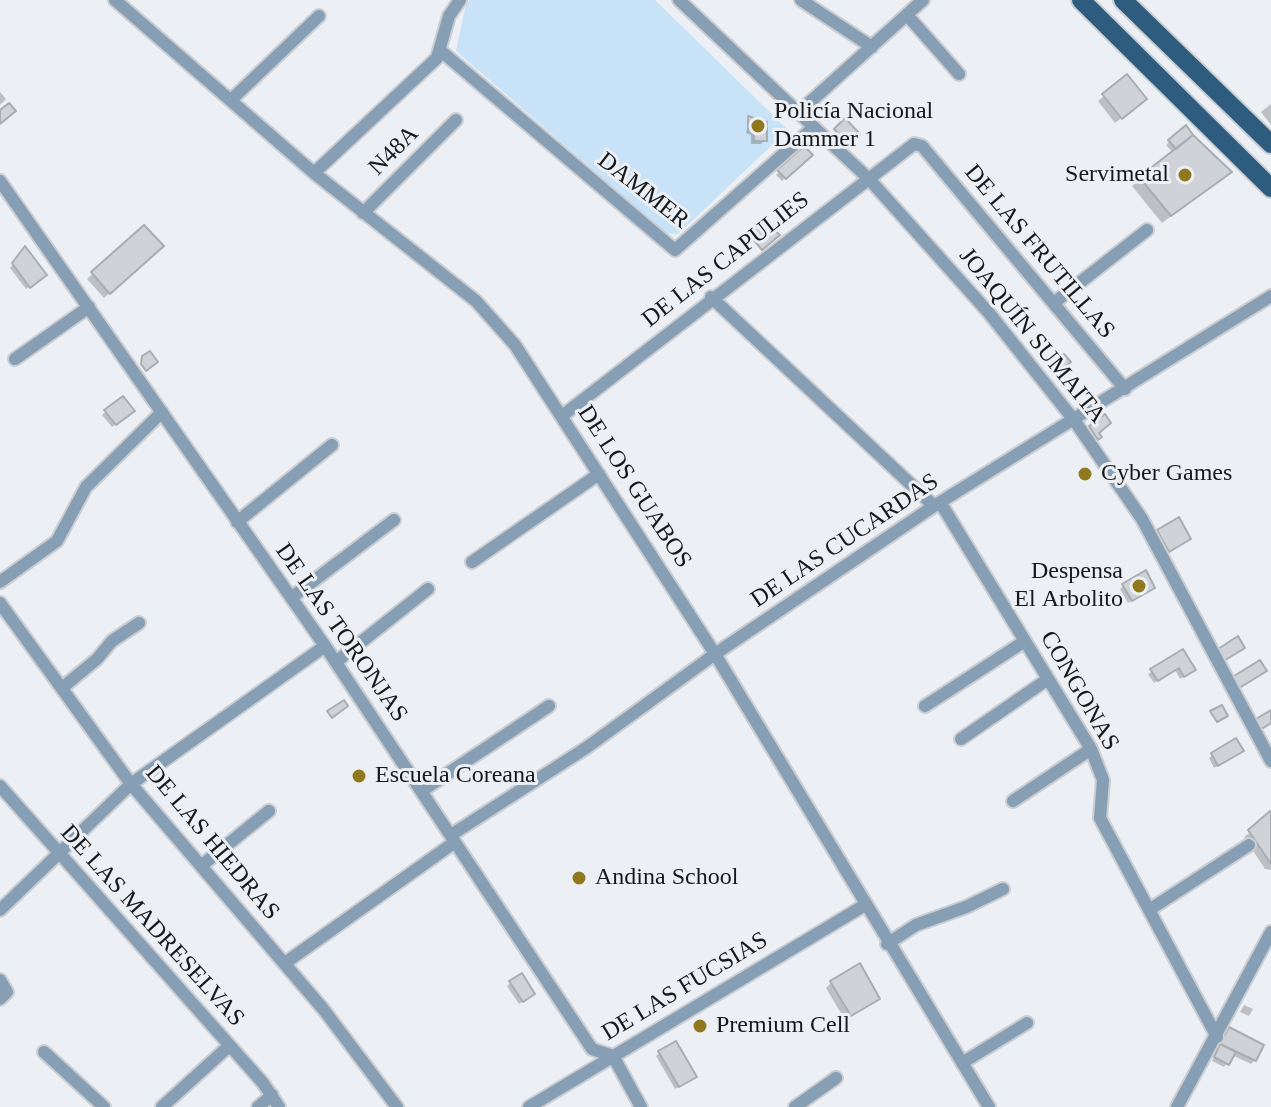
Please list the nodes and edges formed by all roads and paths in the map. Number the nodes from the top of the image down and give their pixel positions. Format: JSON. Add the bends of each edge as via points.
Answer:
{"nodes":[{"id":1,"x":115,"y":0,"type":"edge"},
{"id":2,"x":460,"y":0,"type":"edge"},
{"id":3,"x":679,"y":0,"type":"edge"},
{"id":4,"x":801,"y":0,"type":"edge"},
{"id":5,"x":923,"y":0,"type":"edge"},
{"id":6,"x":1081,"y":0,"type":"edge"},
{"id":7,"x":1123,"y":0,"type":"edge"},
{"id":8,"x":907,"y":15,"type":"junction"},
{"id":9,"x":319,"y":16,"type":"dead end"},
{"id":10,"x":872,"y":47,"type":"junction"},
{"id":11,"x":441,"y":51,"type":"junction"},
{"id":12,"x":959,"y":74,"type":"dead end"},
{"id":13,"x":231,"y":100,"type":"junction"},
{"id":14,"x":799,"y":112,"type":"junction"},
{"id":15,"x":456,"y":120,"type":"dead end"},
{"id":16,"x":814,"y":127,"type":"junction"},
{"id":17,"x":919,"y":144,"type":"joint"},
{"id":18,"x":1271,"y":144,"type":"edge"},
{"id":19,"x":314,"y":173,"type":"junction"},
{"id":20,"x":869,"y":179,"type":"junction"},
{"id":21,"x":0,"y":181,"type":"edge"},
{"id":22,"x":1271,"y":188,"type":"edge"},
{"id":23,"x":363,"y":213,"type":"junction"},
{"id":24,"x":1147,"y":230,"type":"dead end"},
{"id":25,"x":1271,"y":296,"type":"edge"},
{"id":26,"x":711,"y":297,"type":"junction"},
{"id":27,"x":1055,"y":302,"type":"junction"},
{"id":28,"x":89,"y":307,"type":"junction"},
{"id":29,"x":15,"y":359,"type":"dead end"},
{"id":30,"x":1125,"y":389,"type":"junction"},
{"id":31,"x":162,"y":412,"type":"junction"},
{"id":32,"x":562,"y":416,"type":"junction"},
{"id":33,"x":1074,"y":420,"type":"junction"},
{"id":34,"x":332,"y":445,"type":"dead end"},
{"id":35,"x":599,"y":474,"type":"junction"},
{"id":36,"x":937,"y":504,"type":"junction"},
{"id":37,"x":394,"y":520,"type":"dead end"},
{"id":38,"x":237,"y":522,"type":"junction"},
{"id":39,"x":472,"y":562,"type":"dead end"},
{"id":40,"x":0,"y":582,"type":"edge"},
{"id":41,"x":428,"y":589,"type":"dead end"},
{"id":42,"x":291,"y":598,"type":"junction"},
{"id":43,"x":0,"y":603,"type":"edge"},
{"id":44,"x":139,"y":623,"type":"dead end"},
{"id":45,"x":1025,"y":641,"type":"junction"},
{"id":46,"x":325,"y":646,"type":"junction"},
{"id":47,"x":715,"y":654,"type":"junction"},
{"id":48,"x":336,"y":662,"type":"junction"},
{"id":49,"x":1048,"y":679,"type":"junction"},
{"id":50,"x":62,"y":688,"type":"junction"},
{"id":51,"x":549,"y":706,"type":"dead end"},
{"id":52,"x":925,"y":706,"type":"dead end"},
{"id":53,"x":961,"y":739,"type":"dead end"},
{"id":54,"x":1091,"y":749,"type":"junction"},
{"id":55,"x":1271,"y":761,"type":"edge"},
{"id":56,"x":131,"y":784,"type":"junction"},
{"id":57,"x":0,"y":786,"type":"edge"},
{"id":58,"x":423,"y":790,"type":"junction"},
{"id":59,"x":1013,"y":801,"type":"dead end"},
{"id":60,"x":269,"y":811,"type":"dead end"},
{"id":61,"x":453,"y":838,"type":"junction"},
{"id":62,"x":1249,"y":845,"type":"dead end"},
{"id":63,"x":58,"y":853,"type":"junction"},
{"id":64,"x":201,"y":866,"type":"junction"},
{"id":65,"x":1003,"y":889,"type":"dead end"},
{"id":66,"x":865,"y":905,"type":"junction"},
{"id":67,"x":0,"y":910,"type":"edge"},
{"id":68,"x":1149,"y":910,"type":"junction"},
{"id":69,"x":1271,"y":932,"type":"edge"},
{"id":70,"x":887,"y":944,"type":"junction"},
{"id":71,"x":285,"y":963,"type":"junction"},
{"id":72,"x":0,"y":980,"type":"edge"},
{"id":73,"x":0,"y":999,"type":"edge"},
{"id":74,"x":1027,"y":1023,"type":"dead end"},
{"id":75,"x":1217,"y":1037,"type":"junction"},
{"id":76,"x":229,"y":1046,"type":"junction"},
{"id":77,"x":44,"y":1052,"type":"dead end"},
{"id":78,"x":613,"y":1056,"type":"junction"},
{"id":79,"x":962,"y":1063,"type":"junction"},
{"id":80,"x":836,"y":1078,"type":"dead end"},
{"id":81,"x":272,"y":1095,"type":"junction"},
{"id":82,"x":104,"y":1107,"type":"edge"},
{"id":83,"x":162,"y":1107,"type":"edge"},
{"id":84,"x":258,"y":1107,"type":"edge"},
{"id":85,"x":279,"y":1107,"type":"edge"},
{"id":86,"x":397,"y":1107,"type":"edge"},
{"id":87,"x":529,"y":1107,"type":"edge"},
{"id":88,"x":641,"y":1107,"type":"edge"},
{"id":89,"x":795,"y":1107,"type":"edge"},
{"id":90,"x":989,"y":1107,"type":"edge"},
{"id":91,"x":1177,"y":1107,"type":"edge"}],
"edges":[{"from":1,"to":13,"type":"street","name":"DE LOS GUABOS"},
{"from":2,"to":11,"type":"street","via":[[445,26]]},
{"from":3,"to":14,"type":"street","name":"JOAQUÍN SUMAITA"},
{"from":4,"to":10,"type":"street"},
{"from":5,"to":8,"type":"street"},
{"from":6,"to":22,"type":"main road"},
{"from":7,"to":18,"type":"main road"},
{"from":8,"to":10,"type":"street"},
{"from":8,"to":12,"type":"street"},
{"from":9,"to":13,"type":"street"},
{"from":10,"to":14,"type":"street"},
{"from":11,"to":16,"type":"street","name":"DAMMER","via":[[675,250]]},
{"from":11,"to":19,"type":"street"},
{"from":13,"to":19,"type":"street","name":"DE LOS GUABOS"},
{"from":14,"to":16,"type":"street","name":"JOAQUÍN SUMAITA"},
{"from":15,"to":23,"type":"street","name":"N48A"},
{"from":16,"to":20,"type":"street","name":"JOAQUÍN SUMAITA"},
{"from":17,"to":20,"type":"street","name":"DE LAS CAPULIES"},
{"from":17,"to":27,"type":"street","name":"DE LAS FRUTILLAS"},
{"from":19,"to":23,"type":"street","name":"DE LOS GUABOS"},
{"from":20,"to":26,"type":"street","name":"DE LAS CAPULIES"},
{"from":20,"to":33,"type":"street","name":"JOAQUÍN SUMAITA","via":[[989,313]]},
{"from":21,"to":28,"type":"street","name":"DE LAS TORONJAS"},
{"from":23,"to":32,"type":"street","name":"DE LOS GUABOS","via":[[486,311]]},
{"from":24,"to":27,"type":"street"},
{"from":25,"to":30,"type":"street","name":"DE LAS CUCARDAS"},
{"from":26,"to":32,"type":"street","name":"DE LAS CAPULIES"},
{"from":26,"to":36,"type":"street","name":"CONGONAS"},
{"from":27,"to":30,"type":"street","name":"DE LAS FRUTILLAS"},
{"from":28,"to":29,"type":"street"},
{"from":28,"to":31,"type":"street","name":"DE LAS TORONJAS"},
{"from":30,"to":33,"type":"street","name":"DE LAS CUCARDAS"},
{"from":31,"to":38,"type":"street","name":"DE LAS TORONJAS"},
{"from":31,"to":40,"type":"street","via":[[86,487],[57,541]]},
{"from":32,"to":35,"type":"street","name":"DE LOS GUABOS"},
{"from":33,"to":36,"type":"street","name":"DE LAS CUCARDAS"},
{"from":33,"to":55,"type":"street","name":"JOAQUÍN SUMAITA","via":[[1142,519]]},
{"from":34,"to":38,"type":"street"},
{"from":35,"to":39,"type":"street"},
{"from":35,"to":47,"type":"street","name":"DE LOS GUABOS"},
{"from":36,"to":45,"type":"street","name":"CONGONAS"},
{"from":36,"to":47,"type":"street","name":"DE LAS CUCARDAS"},
{"from":37,"to":42,"type":"street"},
{"from":38,"to":42,"type":"street","name":"DE LAS TORONJAS"},
{"from":41,"to":48,"type":"street"},
{"from":42,"to":46,"type":"street","name":"DE LAS TORONJAS"},
{"from":43,"to":50,"type":"street","name":"DE LAS HIEDRAS"},
{"from":44,"to":50,"type":"street"},
{"from":45,"to":49,"type":"street","name":"CONGONAS"},
{"from":45,"to":52,"type":"street"},
{"from":46,"to":48,"type":"street","name":"DE LAS TORONJAS"},
{"from":46,"to":56,"type":"street"},
{"from":47,"to":61,"type":"street","name":"DE LAS CUCARDAS"},
{"from":47,"to":66,"type":"street","name":"DE LOS GUABOS"},
{"from":48,"to":58,"type":"street","name":"DE LAS TORONJAS"},
{"from":49,"to":53,"type":"street"},
{"from":49,"to":54,"type":"street","name":"CONGONAS"},
{"from":50,"to":56,"type":"street","name":"DE LAS HIEDRAS"},
{"from":51,"to":58,"type":"street"},
{"from":54,"to":59,"type":"street"},
{"from":54,"to":68,"type":"street","name":"CONGONAS","via":[[1103,780],[1099,815]]},
{"from":56,"to":63,"type":"street"},
{"from":56,"to":64,"type":"street","name":"DE LAS HIEDRAS"},
{"from":57,"to":63,"type":"street","name":"DE LAS MADRESELVAS"},
{"from":58,"to":61,"type":"street","name":"DE LAS TORONJAS"},
{"from":60,"to":64,"type":"street"},
{"from":61,"to":71,"type":"street","name":"DE LAS CUCARDAS"},
{"from":61,"to":78,"type":"street","name":"DE LAS TORONJAS","via":[[592,1049]]},
{"from":62,"to":68,"type":"street"},
{"from":63,"to":67,"type":"street"},
{"from":63,"to":76,"type":"street","name":"DE LAS MADRESELVAS"},
{"from":64,"to":71,"type":"street","name":"DE LAS HIEDRAS"},
{"from":65,"to":70,"type":"street","via":[[916,925]]},
{"from":66,"to":70,"type":"street","name":"DE LOS GUABOS"},
{"from":66,"to":78,"type":"street","name":"DE LAS FUCSIAS"},
{"from":68,"to":75,"type":"street","name":"CONGONAS"},
{"from":69,"to":75,"type":"street"},
{"from":70,"to":79,"type":"street","name":"DE LOS GUABOS"},
{"from":71,"to":86,"type":"street","name":"DE LAS HIEDRAS"},
{"from":72,"to":73,"type":"street","via":[[7,992]]},
{"from":74,"to":79,"type":"street"},
{"from":75,"to":91,"type":"street"},
{"from":76,"to":81,"type":"street","name":"DE LAS MADRESELVAS"},
{"from":76,"to":83,"type":"street"},
{"from":77,"to":82,"type":"street"},
{"from":78,"to":87,"type":"street","name":"DE LAS FUCSIAS"},
{"from":78,"to":88,"type":"street","name":"DE LAS TORONJAS"},
{"from":79,"to":90,"type":"street","name":"DE LOS GUABOS"},
{"from":80,"to":89,"type":"street"},
{"from":81,"to":84,"type":"street"},
{"from":81,"to":85,"type":"street","name":"DE LAS MADRESELVAS"}]}
